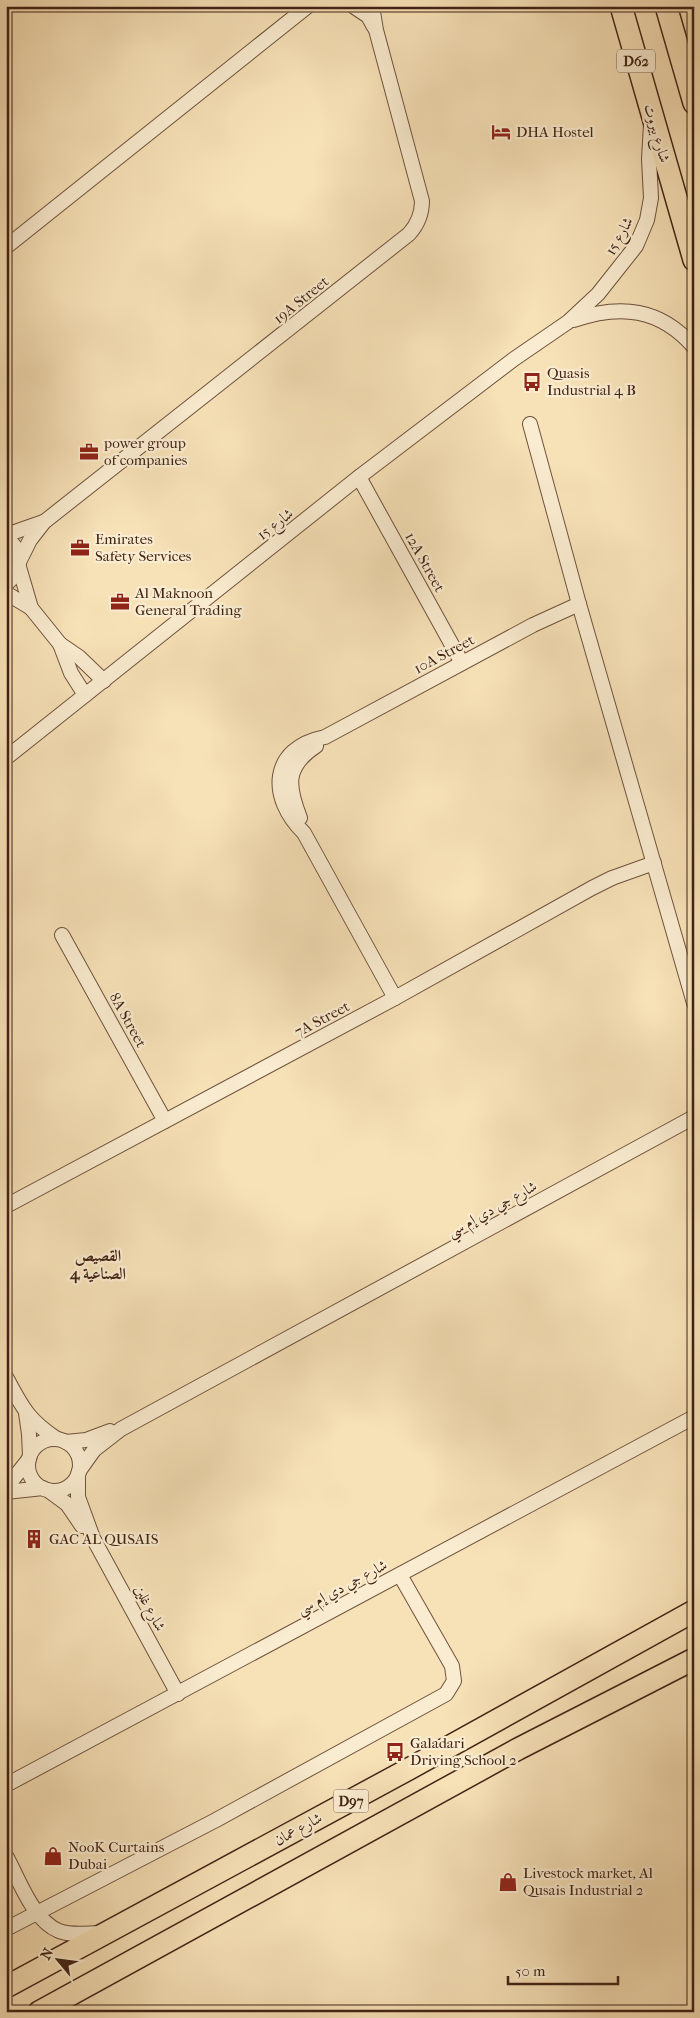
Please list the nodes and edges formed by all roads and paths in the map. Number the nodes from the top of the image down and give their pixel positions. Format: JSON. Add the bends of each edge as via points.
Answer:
{"nodes":[{"id":1,"x":353,"y":6,"type":"edge"},
{"id":2,"x":372,"y":6,"type":"edge"},
{"id":3,"x":621,"y":6,"type":"edge"},
{"id":4,"x":666,"y":6,"type":"edge"},
{"id":5,"x":308,"y":8,"type":"edge"},
{"id":6,"x":376,"y":30,"type":"junction"},
{"id":7,"x":681,"y":59,"type":"junction"},
{"id":8,"x":694,"y":82,"type":"edge"},
{"id":9,"x":694,"y":103,"type":"edge"},
{"id":10,"x":652,"y":116,"type":"junction"},
{"id":11,"x":6,"y":247,"type":"edge"},
{"id":12,"x":694,"y":260,"type":"edge"},
{"id":13,"x":568,"y":322,"type":"junction"},
{"id":14,"x":694,"y":347,"type":"edge"},
{"id":15,"x":530,"y":424,"type":"dead end"},
{"id":16,"x":359,"y":477,"type":"junction"},
{"id":17,"x":44,"y":522,"type":"junction"},
{"id":18,"x":6,"y":537,"type":"edge"},
{"id":19,"x":19,"y":564,"type":"junction"},
{"id":20,"x":6,"y":584,"type":"edge"},
{"id":21,"x":6,"y":593,"type":"edge"},
{"id":22,"x":579,"y":604,"type":"junction"},
{"id":23,"x":31,"y":608,"type":"junction"},
{"id":24,"x":60,"y":644,"type":"junction"},
{"id":25,"x":462,"y":663,"type":"junction"},
{"id":26,"x":104,"y":681,"type":"junction"},
{"id":27,"x":85,"y":695,"type":"junction"},
{"id":28,"x":6,"y":758,"type":"edge"},
{"id":29,"x":654,"y":863,"type":"junction"},
{"id":30,"x":62,"y":935,"type":"dead end"},
{"id":31,"x":394,"y":998,"type":"junction"},
{"id":32,"x":694,"y":1003,"type":"edge"},
{"id":33,"x":694,"y":1117,"type":"edge"},
{"id":34,"x":165,"y":1121,"type":"junction"},
{"id":35,"x":6,"y":1206,"type":"edge"},
{"id":36,"x":6,"y":1378,"type":"edge"},
{"id":37,"x":26,"y":1413,"type":"junction"},
{"id":38,"x":694,"y":1417,"type":"edge"},
{"id":39,"x":121,"y":1429,"type":"junction"},
{"id":40,"x":62,"y":1441,"type":"junction"},
{"id":41,"x":29,"y":1457,"type":"junction"},
{"id":42,"x":78,"y":1473,"type":"junction"},
{"id":43,"x":6,"y":1488,"type":"edge"},
{"id":44,"x":46,"y":1489,"type":"junction"},
{"id":45,"x":6,"y":1492,"type":"edge"},
{"id":46,"x":93,"y":1538,"type":"junction"},
{"id":47,"x":400,"y":1575,"type":"junction"},
{"id":48,"x":694,"y":1611,"type":"edge"},
{"id":49,"x":694,"y":1659,"type":"edge"},
{"id":50,"x":178,"y":1694,"type":"junction"},
{"id":51,"x":6,"y":1785,"type":"edge"},
{"id":52,"x":6,"y":1856,"type":"edge"},
{"id":53,"x":37,"y":1913,"type":"junction"},
{"id":54,"x":6,"y":1929,"type":"edge"},
{"id":55,"x":107,"y":1933,"type":"junction"},
{"id":56,"x":6,"y":1987,"type":"edge"},
{"id":57,"x":39,"y":2012,"type":"edge"}],
"edges":[{"from":1,"to":6,"type":"street","via":[[368,16]]},
{"from":2,"to":6,"type":"street","name":"19A Street"},
{"from":3,"to":10,"type":"main road","name":"شارع بيروت","number":"D62"},
{"from":4,"to":7,"type":"main road"},
{"from":5,"to":11,"type":"street"},
{"from":6,"to":17,"type":"street","name":"19A Street","via":[[422,201],[421,216],[414,229]]},
{"from":7,"to":8,"type":"street"},
{"from":7,"to":9,"type":"main road"},
{"from":10,"to":12,"type":"main road","name":"شارع بيروت","number":"D62"},
{"from":10,"to":13,"type":"street","name":"شارع 15","via":[[649,145],[651,198],[642,234],[612,279]]},
{"from":13,"to":14,"type":"street","name":"شارع 15","via":[[598,312],[633,311],[672,327]]},
{"from":13,"to":16,"type":"street","name":"شارع 15"},
{"from":15,"to":22,"type":"street"},
{"from":16,"to":25,"type":"street","name":"12A Street"},
{"from":16,"to":26,"type":"street","name":"شارع 15"},
{"from":17,"to":18,"type":"street"},
{"from":17,"to":19,"type":"street","via":[[30,540]]},
{"from":18,"to":19,"type":"street","via":[[16,547]]},
{"from":19,"to":20,"type":"street","via":[[16,574]]},
{"from":19,"to":23,"type":"street"},
{"from":21,"to":23,"type":"street"},
{"from":22,"to":25,"type":"street","name":"10A Street"},
{"from":22,"to":29,"type":"street"},
{"from":23,"to":24,"type":"street"},
{"from":24,"to":26,"type":"street","via":[[79,656]]},
{"from":24,"to":27,"type":"street","via":[[71,673]]},
{"from":25,"to":31,"type":"street","name":"10A Street","via":[[325,737],[301,758],[292,778],[292,800],[304,833]]},
{"from":26,"to":27,"type":"street","name":"شارع 15"},
{"from":27,"to":28,"type":"street","name":"شارع 15"},
{"from":29,"to":31,"type":"street","name":"7A Street","via":[[592,888]]},
{"from":29,"to":32,"type":"street"},
{"from":30,"to":34,"type":"street","name":"8A Street"},
{"from":31,"to":34,"type":"street","name":"7A Street"},
{"from":33,"to":39,"type":"street","name":"شارع جي دي إم سي"},
{"from":34,"to":35,"type":"street","name":"7A Street"},
{"from":36,"to":37,"type":"street","name":"شارع غلين"},
{"from":37,"to":40,"type":"street","name":"شارع غلين","via":[[40,1428]]},
{"from":37,"to":41,"type":"street","name":"شارع غلين"},
{"from":38,"to":47,"type":"street","name":"شارع جي دي إم سي"},
{"from":39,"to":40,"type":"street","name":"شارع جي دي إم سي","via":[[86,1440]]},
{"from":39,"to":42,"type":"street","name":"شارع جي دي إم سي","via":[[94,1450]]},
{"from":40,"to":41,"type":"street","via":[[44,1441]]},
{"from":40,"to":42,"type":"street","name":"شارع غلين","via":[[76,1452],[80,1465]]},
{"from":41,"to":43,"type":"street"},
{"from":41,"to":44,"type":"street","name":"شارع غلين","via":[[31,1476],[38,1486]]},
{"from":42,"to":44,"type":"street","via":[[69,1486],[55,1491]]},
{"from":42,"to":46,"type":"street","name":"شارع غلين","via":[[78,1497]]},
{"from":44,"to":45,"type":"street"},
{"from":44,"to":46,"type":"street","name":"شارع غلين","via":[[67,1504]]},
{"from":46,"to":50,"type":"street","name":"شارع غلين"},
{"from":47,"to":50,"type":"street","name":"شارع جي دي إم سي"},
{"from":47,"to":53,"type":"street","via":[[452,1666],[454,1681],[446,1694],[216,1820]]},
{"from":48,"to":55,"type":"main road","name":"شارع عمان","number":"D97"},
{"from":49,"to":57,"type":"main road","number":"D97","via":[[518,1749]]},
{"from":50,"to":51,"type":"street","name":"شارع جي دي إم سي"},
{"from":52,"to":53,"type":"street"},
{"from":53,"to":54,"type":"street"},
{"from":53,"to":55,"type":"street","via":[[58,1931]]},
{"from":55,"to":56,"type":"main road","name":"شارع عمان","number":"D97"}]}
